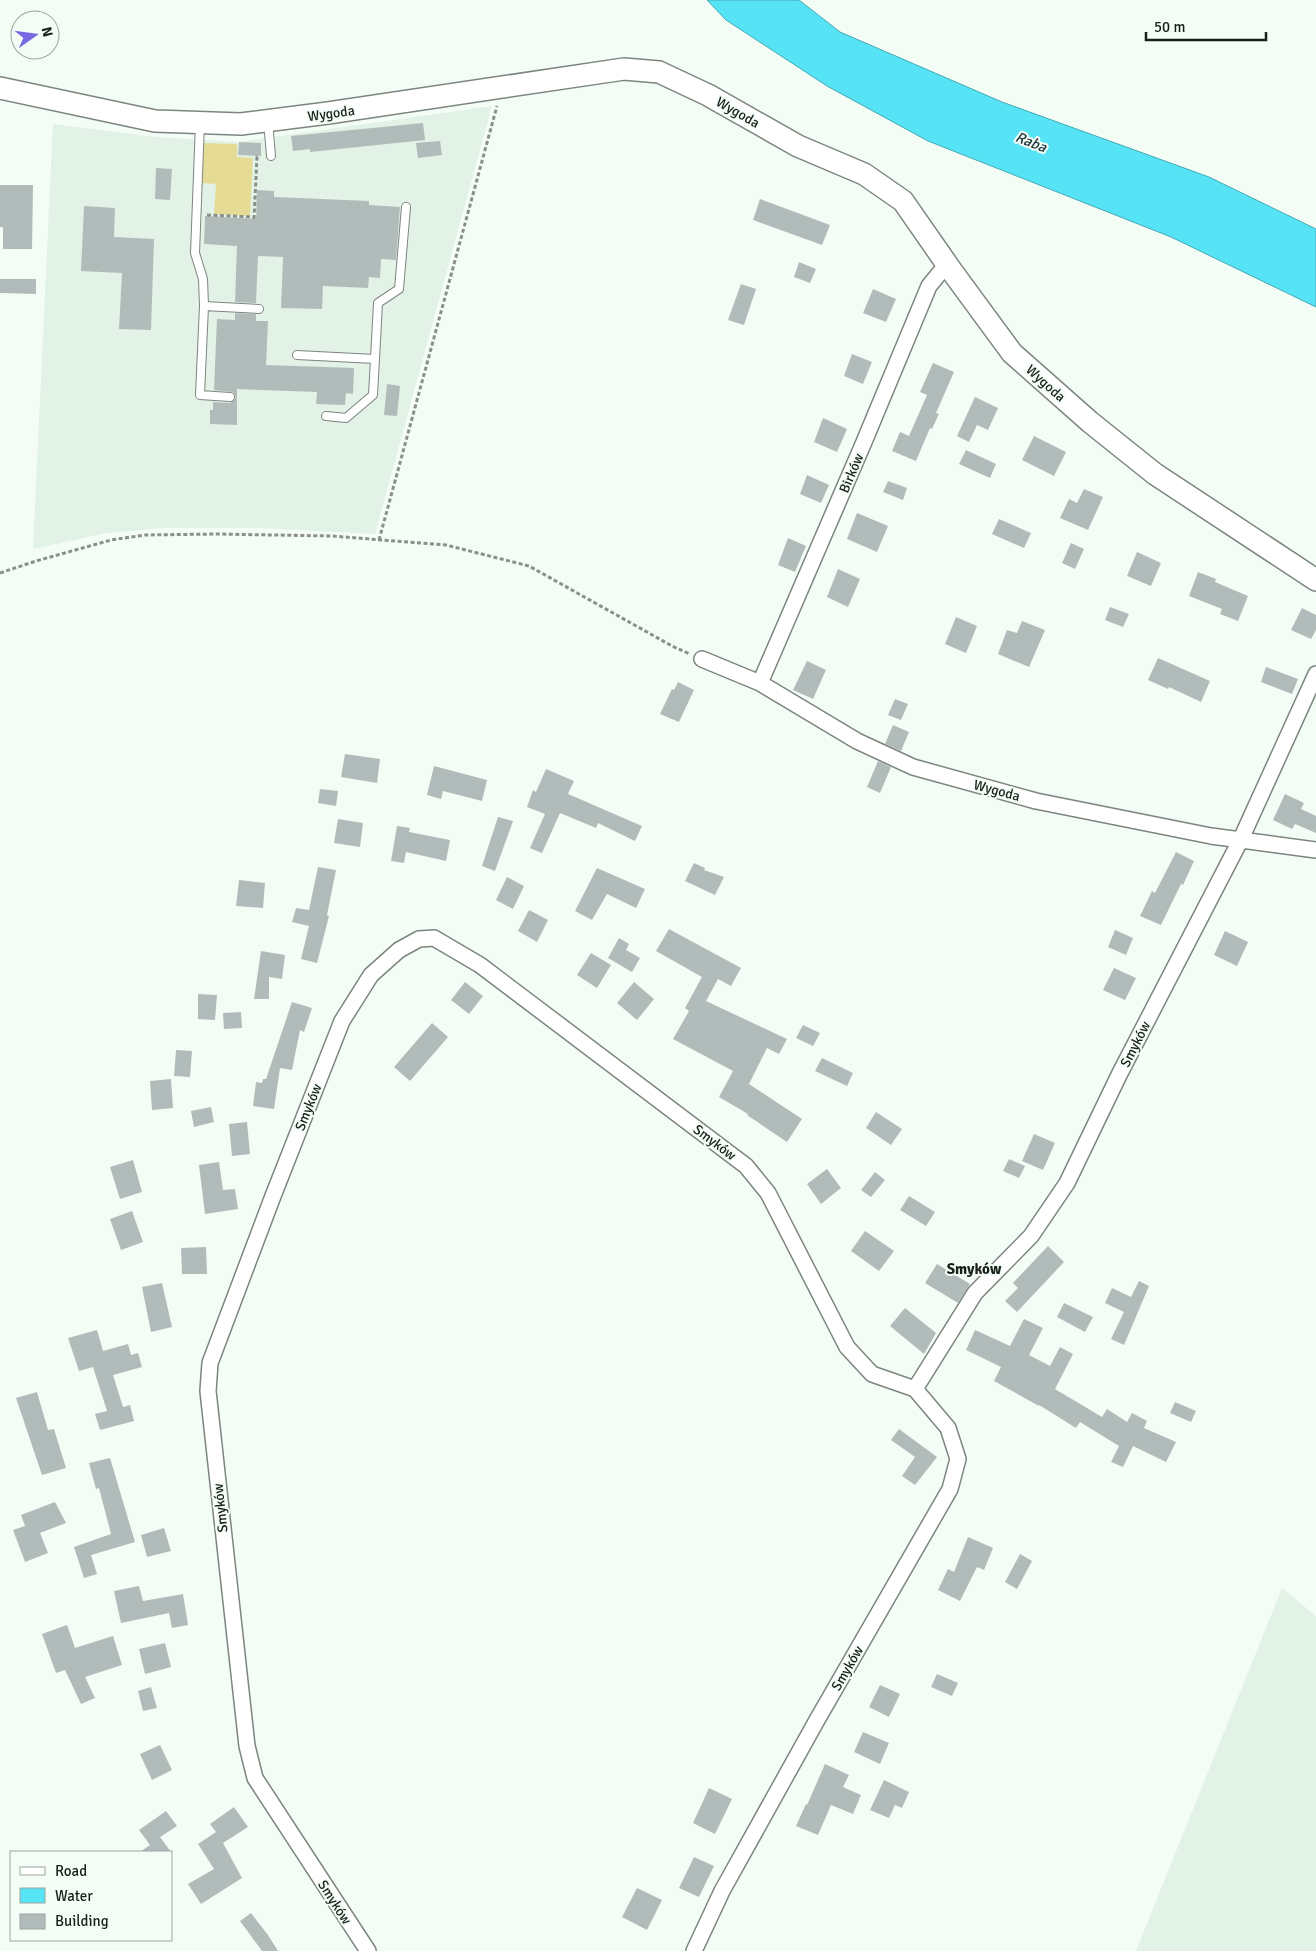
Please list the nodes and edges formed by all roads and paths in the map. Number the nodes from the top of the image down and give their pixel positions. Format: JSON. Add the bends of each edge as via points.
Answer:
{"nodes":[{"id":1,"x":502,"y":87,"type":"junction"},
{"id":2,"x":0,"y":88,"type":"edge"},
{"id":3,"x":268,"y":121,"type":"junction"},
{"id":4,"x":200,"y":123,"type":"junction"},
{"id":5,"x":260,"y":156,"type":"dead end"},
{"id":6,"x":271,"y":156,"type":"dead end"},
{"id":7,"x":406,"y":207,"type":"dead end"},
{"id":8,"x":196,"y":214,"type":"junction"},
{"id":9,"x":947,"y":264,"type":"junction"},
{"id":10,"x":204,"y":306,"type":"junction"},
{"id":11,"x":259,"y":309,"type":"dead end"},
{"id":12,"x":296,"y":356,"type":"dead end"},
{"id":13,"x":375,"y":359,"type":"junction"},
{"id":14,"x":230,"y":397,"type":"dead end"},
{"id":15,"x":326,"y":416,"type":"dead end"},
{"id":16,"x":379,"y":540,"type":"junction"},
{"id":17,"x":0,"y":573,"type":"edge"},
{"id":18,"x":1316,"y":580,"type":"edge"},
{"id":19,"x":702,"y":659,"type":"joint"},
{"id":20,"x":1316,"y":674,"type":"edge"},
{"id":21,"x":760,"y":684,"type":"junction"},
{"id":22,"x":1240,"y":839,"type":"junction"},
{"id":23,"x":1316,"y":850,"type":"edge"},
{"id":24,"x":914,"y":1389,"type":"junction"},
{"id":25,"x":368,"y":1951,"type":"edge"},
{"id":26,"x":694,"y":1951,"type":"edge"}],
"edges":[{"from":1,"to":3,"type":"street","name":"Wygoda"},
{"from":1,"to":9,"type":"street","name":"Wygoda","via":[[624,70],[659,72],[708,95],[798,146],[864,174],[896,195],[904,201]]},
{"from":1,"to":16,"type":"path"},
{"from":2,"to":4,"type":"street","name":"Wygoda","via":[[155,121]]},
{"from":3,"to":4,"type":"street","name":"Wygoda"},
{"from":3,"to":6,"type":"lane"},
{"from":4,"to":8,"type":"lane"},
{"from":5,"to":8,"type":"path","via":[[257,157],[254,218]]},
{"from":7,"to":13,"type":"lane","via":[[399,289],[378,303]]},
{"from":8,"to":10,"type":"lane","via":[[194,253],[203,279]]},
{"from":9,"to":18,"type":"street","name":"Wygoda","via":[[1012,353],[1090,422],[1155,474]]},
{"from":9,"to":21,"type":"street","name":"Birków","via":[[929,286]]},
{"from":10,"to":11,"type":"lane"},
{"from":10,"to":14,"type":"lane","via":[[200,395]]},
{"from":12,"to":13,"type":"lane"},
{"from":13,"to":15,"type":"lane","via":[[373,395],[346,418]]},
{"from":16,"to":17,"type":"path","via":[[216,534],[145,536],[111,540]]},
{"from":16,"to":19,"type":"path","via":[[446,546],[529,566],[672,646]]},
{"from":19,"to":21,"type":"street","name":"Wygoda"},
{"from":20,"to":22,"type":"street","name":"Smyków"},
{"from":21,"to":22,"type":"street","name":"Wygoda","via":[[857,741],[913,767],[1036,801]]},
{"from":22,"to":23,"type":"street","name":"Wygoda"},
{"from":22,"to":24,"type":"street","name":"Smyków","via":[[1067,1184],[1031,1236],[975,1293]]},
{"from":24,"to":25,"type":"street","name":"Smyków","via":[[872,1374],[847,1347],[768,1193],[746,1166],[632,1079],[480,965],[434,938],[418,938],[371,975],[342,1021],[210,1362],[208,1391],[247,1746],[255,1778]]},
{"from":24,"to":26,"type":"street","name":"Smyków","via":[[948,1428],[958,1459],[950,1489],[793,1762],[722,1891]]}]}
